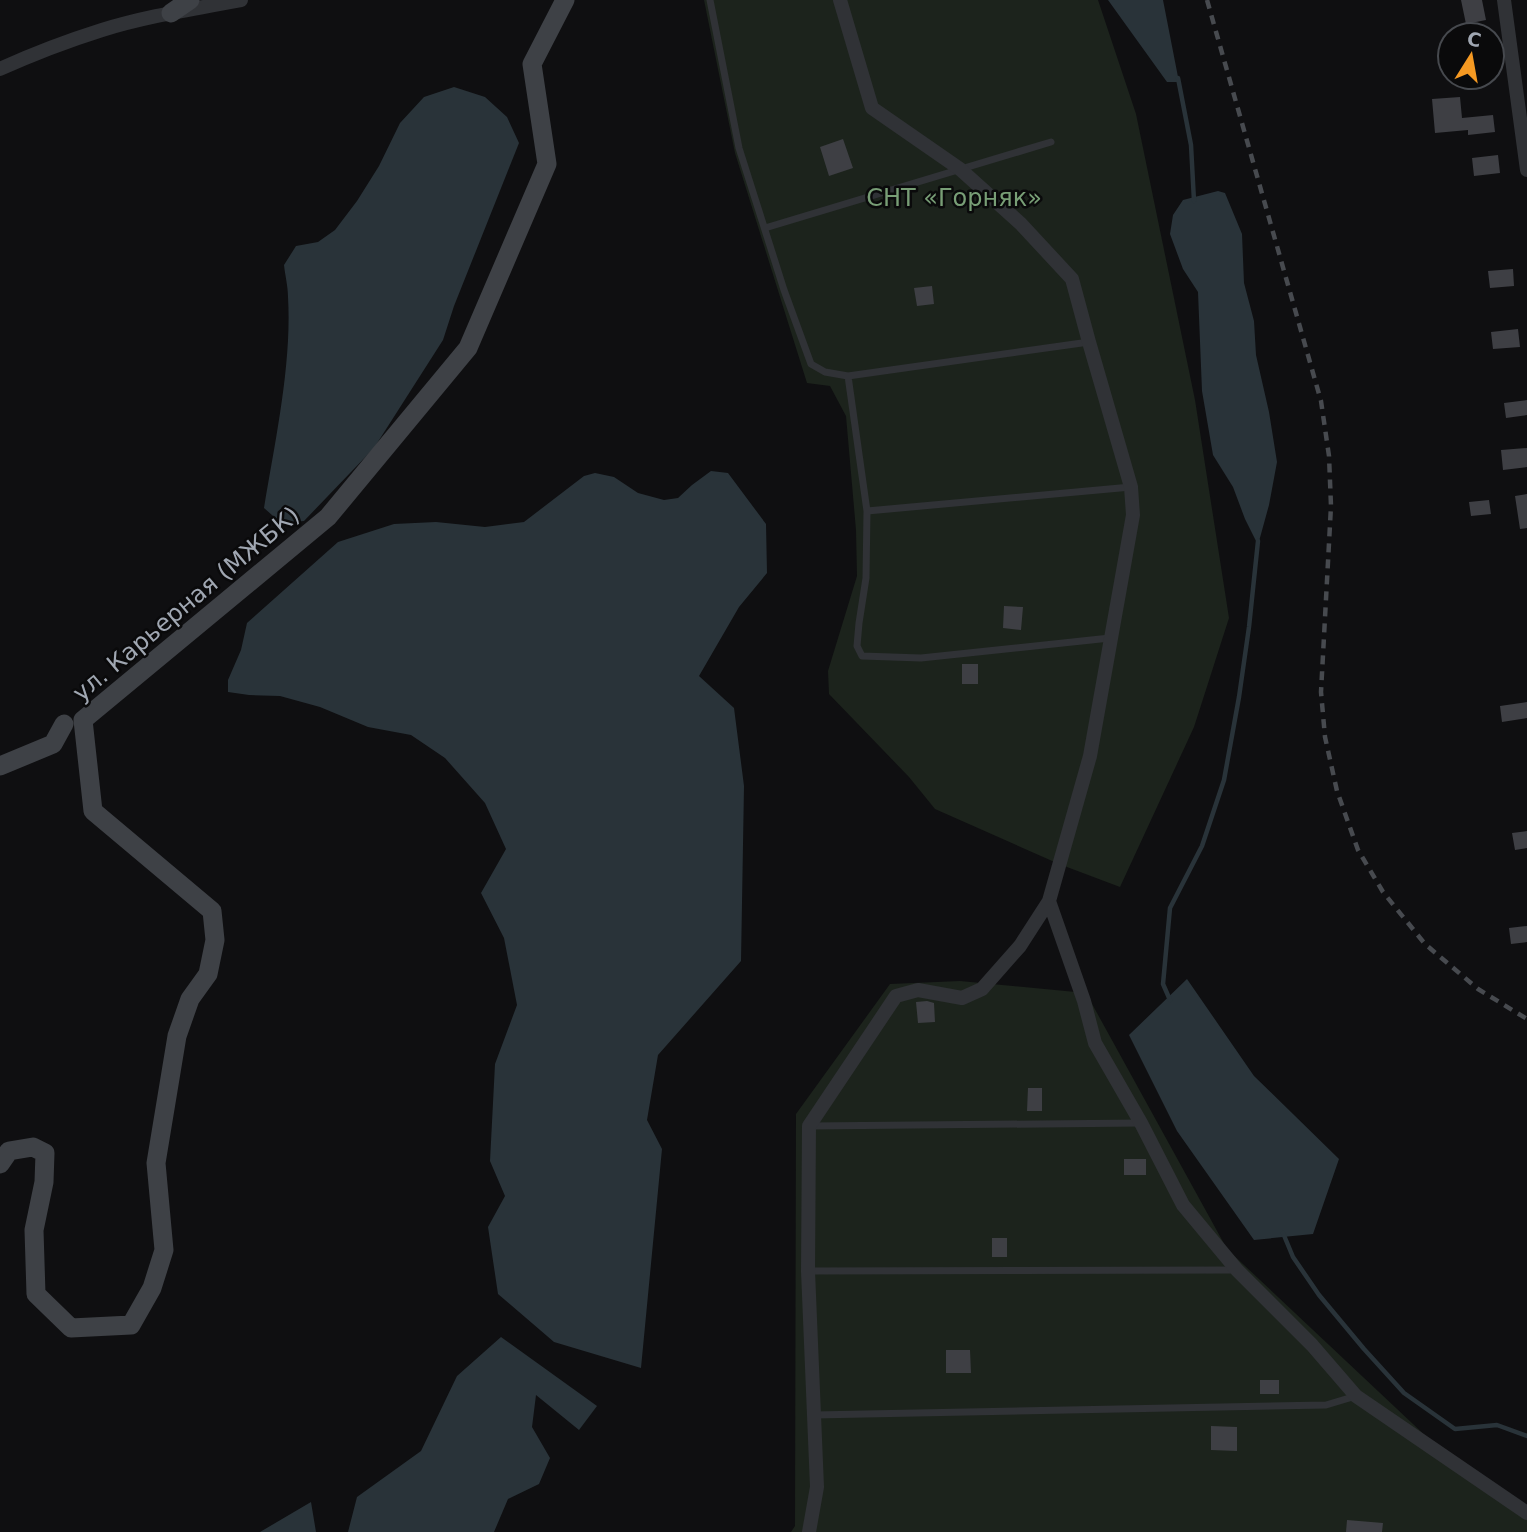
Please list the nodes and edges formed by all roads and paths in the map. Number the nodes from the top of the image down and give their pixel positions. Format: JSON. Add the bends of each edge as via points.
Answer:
{"nodes":[{"id":1,"x":190,"y":0,"type":"edge"},
{"id":2,"x":240,"y":0,"type":"edge"},
{"id":3,"x":565,"y":0,"type":"edge"},
{"id":4,"x":710,"y":0,"type":"edge"},
{"id":5,"x":840,"y":0,"type":"edge"},
{"id":6,"x":1504,"y":0,"type":"edge"},
{"id":7,"x":171,"y":13,"type":"junction"},
{"id":8,"x":0,"y":69,"type":"edge"},
{"id":9,"x":1051,"y":142,"type":"dead end"},
{"id":10,"x":960,"y":170,"type":"junction"},
{"id":11,"x":1527,"y":170,"type":"edge"},
{"id":12,"x":765,"y":228,"type":"junction"},
{"id":13,"x":1089,"y":342,"type":"junction"},
{"id":14,"x":848,"y":376,"type":"junction"},
{"id":15,"x":1131,"y":487,"type":"junction"},
{"id":16,"x":867,"y":511,"type":"junction"},
{"id":17,"x":1111,"y":638,"type":"junction"},
{"id":18,"x":64,"y":724,"type":"dead end"},
{"id":19,"x":0,"y":766,"type":"edge"},
{"id":20,"x":1049,"y":901,"type":"junction"},
{"id":21,"x":1141,"y":1123,"type":"junction"},
{"id":22,"x":809,"y":1126,"type":"junction"},
{"id":23,"x":0,"y":1164,"type":"edge"},
{"id":24,"x":1237,"y":1270,"type":"junction"},
{"id":25,"x":808,"y":1271,"type":"junction"},
{"id":26,"x":1356,"y":1396,"type":"junction"},
{"id":27,"x":814,"y":1415,"type":"junction"},
{"id":28,"x":1527,"y":1513,"type":"edge"},
{"id":29,"x":809,"y":1532,"type":"edge"}],
"edges":[{"from":1,"to":7,"type":"street"},
{"from":2,"to":7,"type":"street"},
{"from":3,"to":23,"type":"street","name":"ул. Карьерная (МЖБК)","via":[[532,64],[547,164],[468,348],[328,517],[83,720],[93,811],[212,911],[215,940],[208,974],[190,999],[177,1036],[156,1163],[164,1250],[152,1288],[131,1325],[71,1328],[36,1294],[34,1230],[45,1153],[33,1147],[9,1151]]},
{"from":4,"to":12,"type":"lane","via":[[739,148]]},
{"from":5,"to":10,"type":"street","via":[[872,108]]},
{"from":6,"to":11,"type":"street"},
{"from":7,"to":8,"type":"street","via":[[103,30]]},
{"from":9,"to":10,"type":"lane"},
{"from":10,"to":12,"type":"lane"},
{"from":10,"to":13,"type":"street","via":[[1072,279]]},
{"from":12,"to":14,"type":"lane","via":[[811,364]]},
{"from":13,"to":14,"type":"lane"},
{"from":13,"to":15,"type":"street"},
{"from":14,"to":16,"type":"lane"},
{"from":15,"to":16,"type":"lane"},
{"from":15,"to":17,"type":"street","via":[[1133,515]]},
{"from":16,"to":17,"type":"lane","via":[[858,646],[862,656],[921,658]]},
{"from":17,"to":20,"type":"street","via":[[1090,756]]},
{"from":18,"to":19,"type":"street","name":"ул. Карьерная (МЖБК)","via":[[53,744]]},
{"from":20,"to":21,"type":"street","via":[[1096,1043]]},
{"from":20,"to":22,"type":"street","via":[[1020,946],[982,989],[961,998],[918,990],[896,996]]},
{"from":21,"to":22,"type":"lane"},
{"from":21,"to":24,"type":"street","via":[[1183,1205]]},
{"from":22,"to":25,"type":"street"},
{"from":24,"to":25,"type":"lane"},
{"from":24,"to":26,"type":"street"},
{"from":25,"to":27,"type":"street"},
{"from":26,"to":27,"type":"lane","via":[[1326,1405]]},
{"from":26,"to":28,"type":"street"},
{"from":27,"to":29,"type":"street","via":[[817,1487]]}]}
